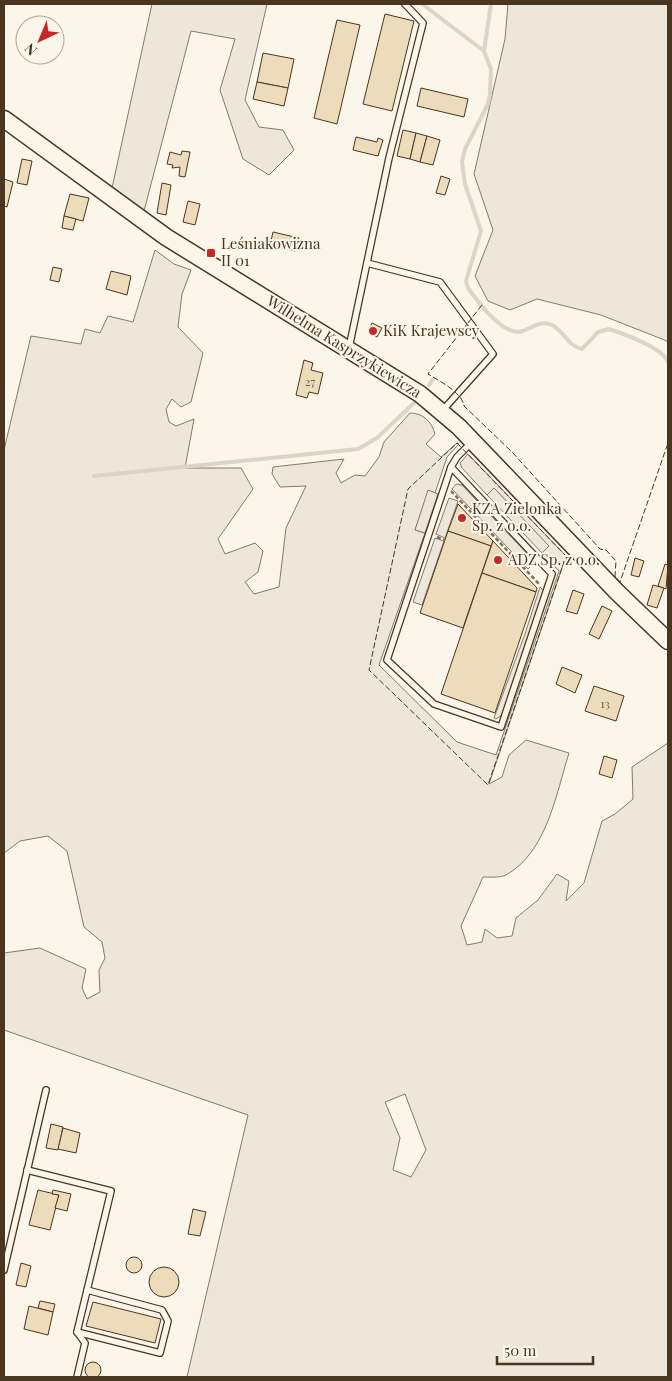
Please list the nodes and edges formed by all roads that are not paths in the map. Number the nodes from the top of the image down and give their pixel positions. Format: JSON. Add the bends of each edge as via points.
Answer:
{"nodes":[{"id":1,"x":404,"y":4,"type":"edge"},
{"id":2,"x":4,"y":119,"type":"edge"},
{"id":3,"x":367,"y":263,"type":"junction"},
{"id":4,"x":349,"y":348,"type":"junction"},
{"id":5,"x":442,"y":411,"type":"junction"},
{"id":6,"x":473,"y":441,"type":"junction"},
{"id":7,"x":452,"y":467,"type":"junction"},
{"id":8,"x":668,"y":641,"type":"edge"},
{"id":9,"x":46,"y":1090,"type":"dead end"},
{"id":10,"x":27,"y":1170,"type":"junction"},
{"id":11,"x":4,"y":1270,"type":"edge"},
{"id":12,"x":87,"y":1290,"type":"junction"},
{"id":13,"x":77,"y":1332,"type":"junction"},
{"id":14,"x":77,"y":1377,"type":"edge"}],
"edges":[{"from":1,"to":3,"type":"lane","via":[[423,23]]},
{"from":2,"to":4,"type":"street","name":"Wilhelma Kasprzykiewicza","via":[[143,221]]},
{"from":3,"to":4,"type":"lane"},
{"from":3,"to":5,"type":"lane","via":[[440,282],[493,354]]},
{"from":4,"to":5,"type":"street","name":"Wilhelma Kasprzykiewicza"},
{"from":5,"to":6,"type":"street","name":"Wilhelma Kasprzykiewicza"},
{"from":6,"to":7,"type":"lane"},
{"from":6,"to":8,"type":"street","name":"Wilhelma Kasprzykiewicza","via":[[616,592]]},
{"from":7,"to":7,"type":"lane","via":[[552,574],[500,727],[434,704],[386,660]]},
{"from":9,"to":10,"type":"lane"},
{"from":10,"to":11,"type":"lane"},
{"from":10,"to":12,"type":"lane","via":[[111,1191]]},
{"from":12,"to":13,"type":"lane"},
{"from":12,"to":13,"type":"lane","via":[[162,1310],[168,1321],[160,1353]]},
{"from":13,"to":14,"type":"lane","via":[[85,1343]]}]}
